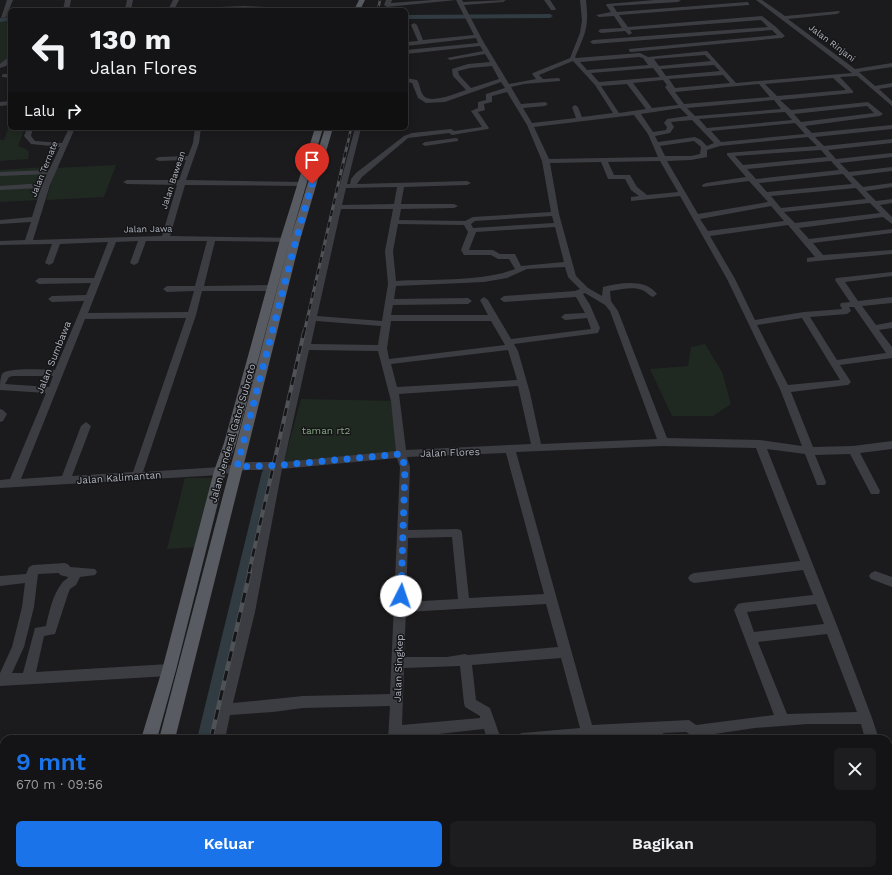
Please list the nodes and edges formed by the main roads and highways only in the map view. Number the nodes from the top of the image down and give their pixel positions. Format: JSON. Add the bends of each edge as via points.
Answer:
{"nodes":[{"id":1,"x":318,"y":130,"type":"edge"},
{"id":2,"x":328,"y":130,"type":"edge"},
{"id":3,"x":290,"y":240,"type":"junction"},
{"id":4,"x":150,"y":735,"type":"edge"},
{"id":5,"x":168,"y":735,"type":"edge"}],
"edges":[{"from":1,"to":3,"type":"main road","name":"Jalan Jenderal Gatot Subroto","via":[[302,184]]},
{"from":2,"to":3,"type":"main road","name":"Jalan Jenderal Gatot Subroto"},
{"from":3,"to":4,"type":"main road","name":"Jalan Jenderal Gatot Subroto","via":[[272,288],[220,471]]},
{"from":3,"to":5,"type":"main road","name":"Jalan Jenderal Gatot Subroto","via":[[237,467]]}]}
